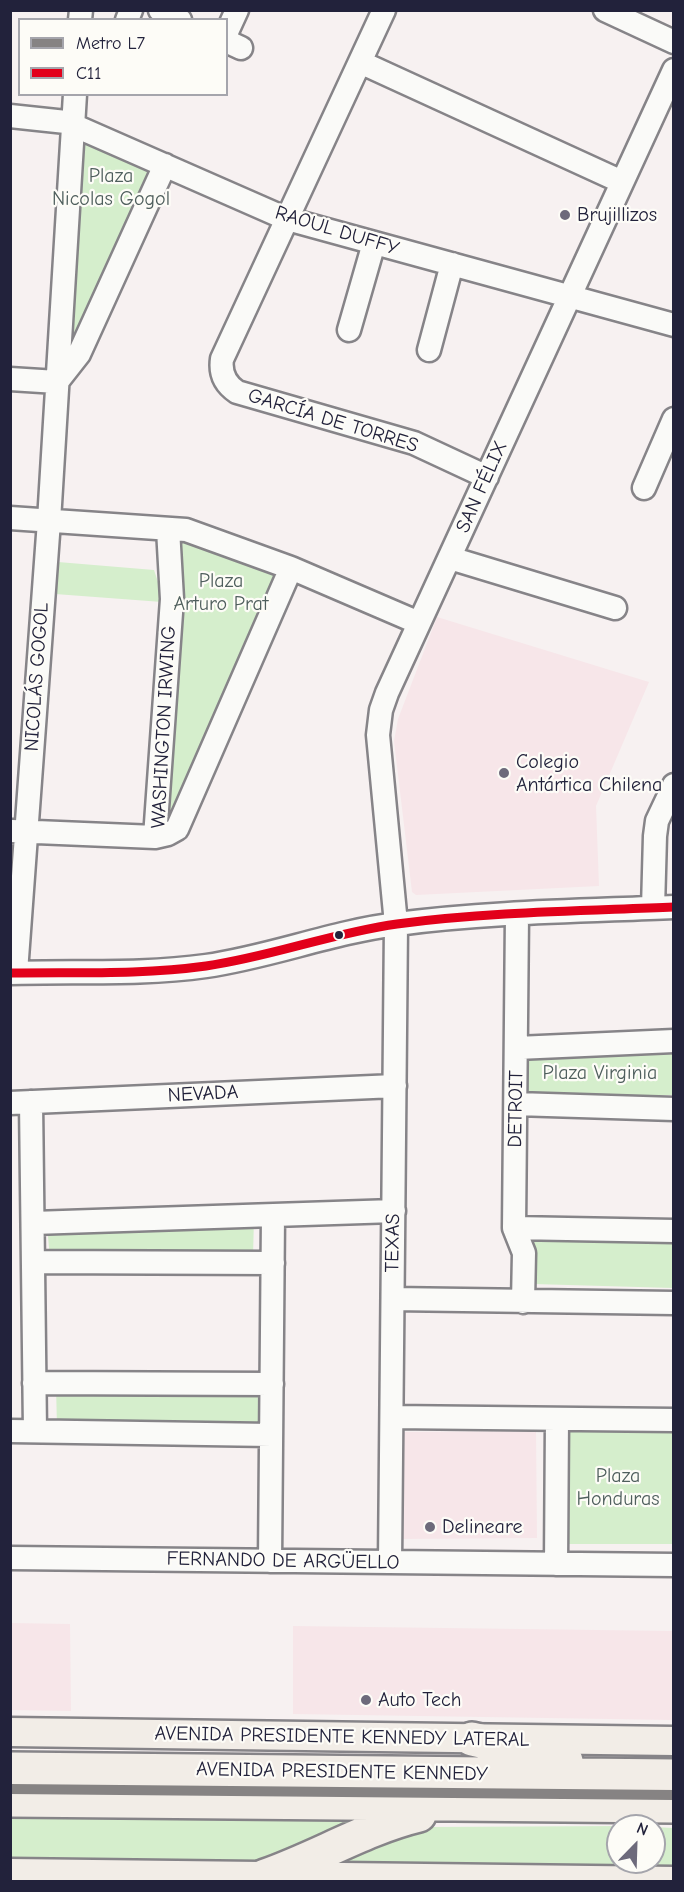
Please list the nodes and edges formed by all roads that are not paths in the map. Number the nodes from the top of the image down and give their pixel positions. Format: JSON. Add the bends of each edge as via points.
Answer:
{"nodes":[{"id":1,"x":160,"y":10,"type":"edge"},
{"id":2,"x":237,"y":10,"type":"edge"},
{"id":3,"x":384,"y":10,"type":"edge"},
{"id":4,"x":604,"y":10,"type":"edge"},
{"id":5,"x":176,"y":18,"type":"edge"},
{"id":6,"x":231,"y":41,"type":"edge"},
{"id":7,"x":674,"y":42,"type":"edge"},
{"id":8,"x":360,"y":62,"type":"junction"},
{"id":9,"x":674,"y":70,"type":"edge"},
{"id":10,"x":75,"y":96,"type":"edge"},
{"id":11,"x":89,"y":96,"type":"edge"},
{"id":12,"x":10,"y":116,"type":"edge"},
{"id":13,"x":73,"y":124,"type":"junction"},
{"id":14,"x":165,"y":165,"type":"junction"},
{"id":15,"x":622,"y":182,"type":"junction"},
{"id":16,"x":287,"y":219,"type":"junction"},
{"id":17,"x":374,"y":243,"type":"junction"},
{"id":18,"x":452,"y":264,"type":"junction"},
{"id":19,"x":568,"y":296,"type":"junction"},
{"id":20,"x":674,"y":325,"type":"edge"},
{"id":21,"x":350,"y":330,"type":"dead end"},
{"id":22,"x":429,"y":350,"type":"dead end"},
{"id":23,"x":10,"y":379,"type":"edge"},
{"id":24,"x":57,"y":382,"type":"junction"},
{"id":25,"x":674,"y":419,"type":"edge"},
{"id":26,"x":487,"y":477,"type":"junction"},
{"id":27,"x":644,"y":488,"type":"dead end"},
{"id":28,"x":10,"y":518,"type":"edge"},
{"id":29,"x":49,"y":521,"type":"junction"},
{"id":30,"x":168,"y":529,"type":"junction"},
{"id":31,"x":450,"y":558,"type":"junction"},
{"id":32,"x":291,"y":568,"type":"junction"},
{"id":33,"x":615,"y":608,"type":"dead end"},
{"id":34,"x":419,"y":623,"type":"junction"},
{"id":35,"x":674,"y":771,"type":"edge"},
{"id":36,"x":673,"y":785,"type":"edge"},
{"id":37,"x":18,"y":831,"type":"edge"},
{"id":38,"x":155,"y":837,"type":"junction"},
{"id":39,"x":664,"y":908,"type":"edge"},
{"id":40,"x":517,"y":915,"type":"junction"},
{"id":41,"x":396,"y":924,"type":"junction"},
{"id":42,"x":13,"y":973,"type":"edge"},
{"id":43,"x":674,"y":1041,"type":"edge"},
{"id":44,"x":517,"y":1048,"type":"junction"},
{"id":45,"x":395,"y":1086,"type":"junction"},
{"id":46,"x":21,"y":1102,"type":"edge"},
{"id":47,"x":516,"y":1104,"type":"junction"},
{"id":48,"x":674,"y":1109,"type":"edge"},
{"id":49,"x":394,"y":1211,"type":"junction"},
{"id":50,"x":273,"y":1215,"type":"junction"},
{"id":51,"x":33,"y":1223,"type":"junction"},
{"id":52,"x":514,"y":1228,"type":"junction"},
{"id":53,"x":674,"y":1231,"type":"edge"},
{"id":54,"x":33,"y":1262,"type":"junction"},
{"id":55,"x":273,"y":1263,"type":"junction"},
{"id":56,"x":393,"y":1299,"type":"junction"},
{"id":57,"x":523,"y":1302,"type":"junction"},
{"id":58,"x":674,"y":1304,"type":"edge"},
{"id":59,"x":34,"y":1383,"type":"junction"},
{"id":60,"x":272,"y":1384,"type":"junction"},
{"id":61,"x":392,"y":1417,"type":"junction"},
{"id":62,"x":557,"y":1419,"type":"junction"},
{"id":63,"x":674,"y":1420,"type":"edge"},
{"id":64,"x":10,"y":1431,"type":"edge"},
{"id":65,"x":35,"y":1431,"type":"junction"},
{"id":66,"x":272,"y":1435,"type":"junction"},
{"id":67,"x":10,"y":1558,"type":"edge"},
{"id":68,"x":270,"y":1561,"type":"junction"},
{"id":69,"x":390,"y":1562,"type":"junction"},
{"id":70,"x":556,"y":1564,"type":"junction"},
{"id":71,"x":674,"y":1565,"type":"edge"},
{"id":72,"x":10,"y":1732,"type":"edge"},
{"id":73,"x":472,"y":1739,"type":"junction"},
{"id":74,"x":674,"y":1742,"type":"edge"},
{"id":75,"x":10,"y":1769,"type":"edge"},
{"id":76,"x":660,"y":1776,"type":"edge"},
{"id":77,"x":10,"y":1800,"type":"edge"},
{"id":78,"x":480,"y":1805,"type":"junction"},
{"id":79,"x":674,"y":1806,"type":"edge"},
{"id":80,"x":10,"y":1873,"type":"edge"},
{"id":81,"x":265,"y":1876,"type":"junction"},
{"id":82,"x":231,"y":1878,"type":"edge"},
{"id":83,"x":674,"y":1881,"type":"edge"}],
"edges":[{"from":1,"to":5,"type":"street"},
{"from":2,"to":6,"type":"street"},
{"from":3,"to":8,"type":"street","name":"GARCÍA DE TORRES"},
{"from":4,"to":7,"type":"street"},
{"from":8,"to":15,"type":"street"},
{"from":8,"to":16,"type":"street","name":"GARCÍA DE TORRES"},
{"from":9,"to":15,"type":"street","name":"SAN FÉLIX"},
{"from":10,"to":13,"type":"street","name":"NICOLÁS GOGOL"},
{"from":11,"to":13,"type":"street","name":"NICOLÁS GOGOL"},
{"from":12,"to":13,"type":"street","name":"RAOUL DUFFY"},
{"from":13,"to":14,"type":"street","name":"RAOUL DUFFY"},
{"from":13,"to":24,"type":"street","name":"NICOLÁS GOGOL"},
{"from":14,"to":16,"type":"street","name":"RAOUL DUFFY"},
{"from":14,"to":24,"type":"street","via":[[79,354]]},
{"from":15,"to":19,"type":"street","name":"SAN FÉLIX"},
{"from":16,"to":17,"type":"street","name":"RAOUL DUFFY"},
{"from":16,"to":26,"type":"street","name":"GARCÍA DE TORRES","via":[[222,359],[226,382],[237,392],[414,444]]},
{"from":17,"to":18,"type":"street","name":"RAOUL DUFFY"},
{"from":17,"to":21,"type":"street"},
{"from":18,"to":19,"type":"street","name":"RAOUL DUFFY"},
{"from":18,"to":22,"type":"street"},
{"from":19,"to":20,"type":"street","name":"RAOUL DUFFY"},
{"from":19,"to":26,"type":"street","name":"SAN FÉLIX"},
{"from":23,"to":24,"type":"street"},
{"from":24,"to":29,"type":"street","name":"NICOLÁS GOGOL"},
{"from":25,"to":27,"type":"street"},
{"from":26,"to":31,"type":"street","name":"SAN FÉLIX"},
{"from":28,"to":29,"type":"street"},
{"from":29,"to":30,"type":"street"},
{"from":29,"to":37,"type":"street","name":"NICOLÁS GOGOL"},
{"from":30,"to":32,"type":"street","via":[[186,530]]},
{"from":30,"to":38,"type":"street","name":"WASHINGTON IRWING","via":[[172,599]]},
{"from":31,"to":33,"type":"street"},
{"from":31,"to":34,"type":"street","name":"SAN FÉLIX"},
{"from":32,"to":34,"type":"street"},
{"from":32,"to":38,"type":"street","name":"WASHINGTON IRWING","via":[[177,829]]},
{"from":34,"to":41,"type":"street","name":"SAN FÉLIX","via":[[387,693],[378,735]]},
{"from":35,"to":36,"type":"street"},
{"from":36,"to":39,"type":"street","via":[[657,821],[655,836]]},
{"from":37,"to":38,"type":"street"},
{"from":37,"to":42,"type":"street","name":"NICOLÁS GOGOL"},
{"from":39,"to":40,"type":"street"},
{"from":40,"to":41,"type":"street"},
{"from":40,"to":44,"type":"street","name":"DETROIT"},
{"from":41,"to":42,"type":"street","via":[[205,966],[152,971]]},
{"from":41,"to":45,"type":"street","name":"TEXAS"},
{"from":43,"to":44,"type":"street"},
{"from":44,"to":47,"type":"street","name":"DETROIT"},
{"from":45,"to":46,"type":"street","name":"NEVADA"},
{"from":45,"to":49,"type":"street","name":"TEXAS"},
{"from":46,"to":51,"type":"street"},
{"from":47,"to":48,"type":"street"},
{"from":47,"to":52,"type":"street","name":"DETROIT"},
{"from":49,"to":50,"type":"street"},
{"from":49,"to":56,"type":"street","name":"TEXAS"},
{"from":50,"to":51,"type":"street"},
{"from":50,"to":55,"type":"street"},
{"from":51,"to":54,"type":"street"},
{"from":52,"to":53,"type":"street"},
{"from":52,"to":57,"type":"street","name":"DETROIT","via":[[524,1253]]},
{"from":54,"to":55,"type":"street"},
{"from":54,"to":59,"type":"street"},
{"from":55,"to":60,"type":"street"},
{"from":56,"to":57,"type":"street"},
{"from":56,"to":61,"type":"street","name":"TEXAS"},
{"from":57,"to":58,"type":"street"},
{"from":59,"to":60,"type":"street"},
{"from":59,"to":65,"type":"street"},
{"from":60,"to":66,"type":"street"},
{"from":61,"to":62,"type":"street"},
{"from":61,"to":69,"type":"street","name":"TEXAS"},
{"from":62,"to":63,"type":"street"},
{"from":62,"to":70,"type":"street"},
{"from":64,"to":65,"type":"street"},
{"from":65,"to":66,"type":"street"},
{"from":66,"to":68,"type":"street"},
{"from":67,"to":68,"type":"street","name":"FERNANDO DE ARGÜELLO"},
{"from":68,"to":69,"type":"street","name":"FERNANDO DE ARGÜELLO"},
{"from":69,"to":70,"type":"street","name":"FERNANDO DE ARGÜELLO"},
{"from":70,"to":71,"type":"street","name":"FERNANDO DE ARGÜELLO"},
{"from":72,"to":73,"type":"main road","name":"AVENIDA PRESIDENTE KENNEDY LATERAL"},
{"from":73,"to":74,"type":"main road","name":"AVENIDA PRESIDENTE KENNEDY LATERAL"},
{"from":73,"to":76,"type":"highway","via":[[565,1761]]},
{"from":75,"to":76,"type":"highway","name":"AVENIDA PRESIDENTE KENNEDY"},
{"from":77,"to":78,"type":"highway","name":"AVENIDA PRESIDENTE KENNEDY"},
{"from":78,"to":79,"type":"highway","name":"AVENIDA PRESIDENTE KENNEDY"},
{"from":78,"to":81,"type":"highway","via":[[382,1825]]},
{"from":80,"to":82,"type":"main road"},
{"from":81,"to":82,"type":"main road"},
{"from":81,"to":83,"type":"main road"}]}
